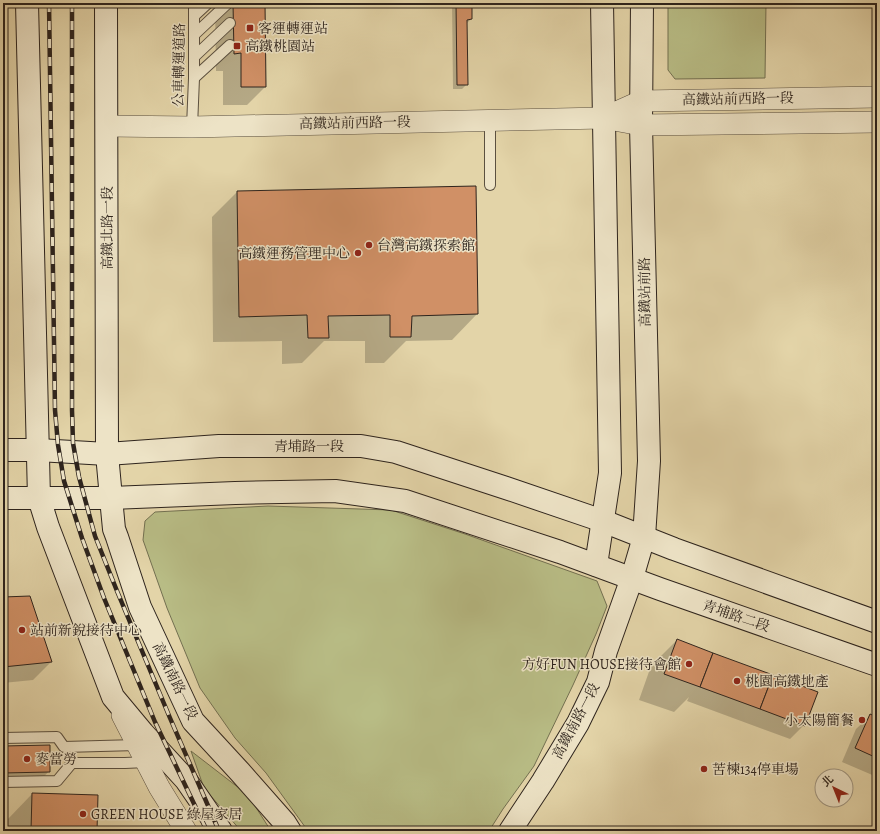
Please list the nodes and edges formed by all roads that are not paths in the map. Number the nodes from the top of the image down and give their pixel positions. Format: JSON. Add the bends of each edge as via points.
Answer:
{"nodes":[{"id":1,"x":27,"y":3,"type":"edge"},
{"id":2,"x":106,"y":3,"type":"edge"},
{"id":3,"x":194,"y":3,"type":"edge"},
{"id":4,"x":208,"y":3,"type":"edge"},
{"id":5,"x":228,"y":3,"type":"edge"},
{"id":6,"x":602,"y":3,"type":"edge"},
{"id":7,"x":642,"y":3,"type":"edge"},
{"id":8,"x":194,"y":16,"type":"junction"},
{"id":9,"x":230,"y":23,"type":"dead end"},
{"id":10,"x":194,"y":35,"type":"junction"},
{"id":11,"x":230,"y":45,"type":"dead end"},
{"id":12,"x":194,"y":57,"type":"junction"},
{"id":13,"x":194,"y":78,"type":"junction"},
{"id":14,"x":877,"y":97,"type":"edge"},
{"id":15,"x":641,"y":100,"type":"junction"},
{"id":16,"x":604,"y":118,"type":"junction"},
{"id":17,"x":490,"y":120,"type":"junction"},
{"id":18,"x":877,"y":122,"type":"edge"},
{"id":19,"x":641,"y":125,"type":"junction"},
{"id":20,"x":107,"y":126,"type":"junction"},
{"id":21,"x":192,"y":127,"type":"junction"},
{"id":22,"x":490,"y":185,"type":"dead end"},
{"id":23,"x":3,"y":450,"type":"edge"},
{"id":24,"x":38,"y":450,"type":"junction"},
{"id":25,"x":107,"y":454,"type":"junction"},
{"id":26,"x":3,"y":498,"type":"edge"},
{"id":27,"x":39,"y":498,"type":"junction"},
{"id":28,"x":111,"y":498,"type":"junction"},
{"id":29,"x":603,"y":521,"type":"junction"},
{"id":30,"x":644,"y":537,"type":"junction"},
{"id":31,"x":596,"y":565,"type":"junction"},
{"id":32,"x":632,"y":578,"type":"junction"},
{"id":33,"x":877,"y":622,"type":"edge"},
{"id":34,"x":877,"y":665,"type":"edge"},
{"id":35,"x":113,"y":697,"type":"junction"},
{"id":36,"x":3,"y":738,"type":"edge"},
{"id":37,"x":141,"y":754,"type":"junction"},
{"id":38,"x":3,"y":782,"type":"edge"},
{"id":39,"x":186,"y":831,"type":"edge"},
{"id":40,"x":221,"y":831,"type":"edge"},
{"id":41,"x":290,"y":831,"type":"edge"},
{"id":42,"x":510,"y":831,"type":"edge"}],
"edges":[{"from":1,"to":24,"type":"street"},
{"from":2,"to":20,"type":"street","name":"高鐵北路一段"},
{"from":3,"to":8,"type":"lane","name":"公車轉運道路"},
{"from":4,"to":8,"type":"lane"},
{"from":5,"to":10,"type":"lane"},
{"from":6,"to":16,"type":"street"},
{"from":7,"to":15,"type":"street","name":"高鐵站前路"},
{"from":8,"to":10,"type":"lane","name":"公車轉運道路"},
{"from":9,"to":12,"type":"lane"},
{"from":10,"to":12,"type":"lane","name":"公車轉運道路"},
{"from":11,"to":13,"type":"lane"},
{"from":12,"to":13,"type":"lane","name":"公車轉運道路"},
{"from":13,"to":21,"type":"lane","name":"公車轉運道路"},
{"from":14,"to":15,"type":"street","name":"高鐵站前西路一段"},
{"from":15,"to":16,"type":"street","name":"高鐵站前西路一段"},
{"from":15,"to":19,"type":"street","name":"高鐵站前路"},
{"from":16,"to":17,"type":"street","name":"高鐵站前西路一段"},
{"from":16,"to":19,"type":"street","name":"高鐵站前西路一段"},
{"from":16,"to":29,"type":"street","via":[[610,472]]},
{"from":17,"to":21,"type":"street","name":"高鐵站前西路一段"},
{"from":17,"to":22,"type":"lane"},
{"from":18,"to":19,"type":"street","name":"高鐵站前西路一段"},
{"from":19,"to":30,"type":"street","name":"高鐵站前路","via":[[649,462]]},
{"from":20,"to":21,"type":"street","name":"高鐵站前西路一段"},
{"from":20,"to":25,"type":"street","name":"高鐵北路一段"},
{"from":23,"to":24,"type":"street","name":"青埔路一段"},
{"from":24,"to":25,"type":"street","name":"青埔路一段"},
{"from":24,"to":27,"type":"street"},
{"from":25,"to":28,"type":"street","name":"高鐵南路一段"},
{"from":25,"to":29,"type":"street","name":"青埔路一段","via":[[218,446],[361,446],[396,452]]},
{"from":26,"to":27,"type":"street"},
{"from":27,"to":28,"type":"street"},
{"from":27,"to":35,"type":"street"},
{"from":28,"to":31,"type":"street","via":[[335,491],[405,501]]},
{"from":28,"to":41,"type":"street","name":"高鐵南路一段","via":[[114,529],[140,607],[193,721]]},
{"from":29,"to":30,"type":"street"},
{"from":29,"to":31,"type":"street"},
{"from":30,"to":32,"type":"street","name":"高鐵站前路"},
{"from":30,"to":33,"type":"street"},
{"from":31,"to":32,"type":"street","name":"青埔路二段"},
{"from":32,"to":34,"type":"street","name":"青埔路二段"},
{"from":32,"to":42,"type":"street","name":"高鐵南路一段","via":[[606,651],[598,682],[578,724]]},
{"from":35,"to":37,"type":"street"},
{"from":35,"to":40,"type":"street","via":[[186,780]]},
{"from":36,"to":37,"type":"lane","via":[[57,737],[64,747]]},
{"from":37,"to":38,"type":"lane","via":[[125,763],[72,763],[57,781]]},
{"from":37,"to":39,"type":"street"}]}
